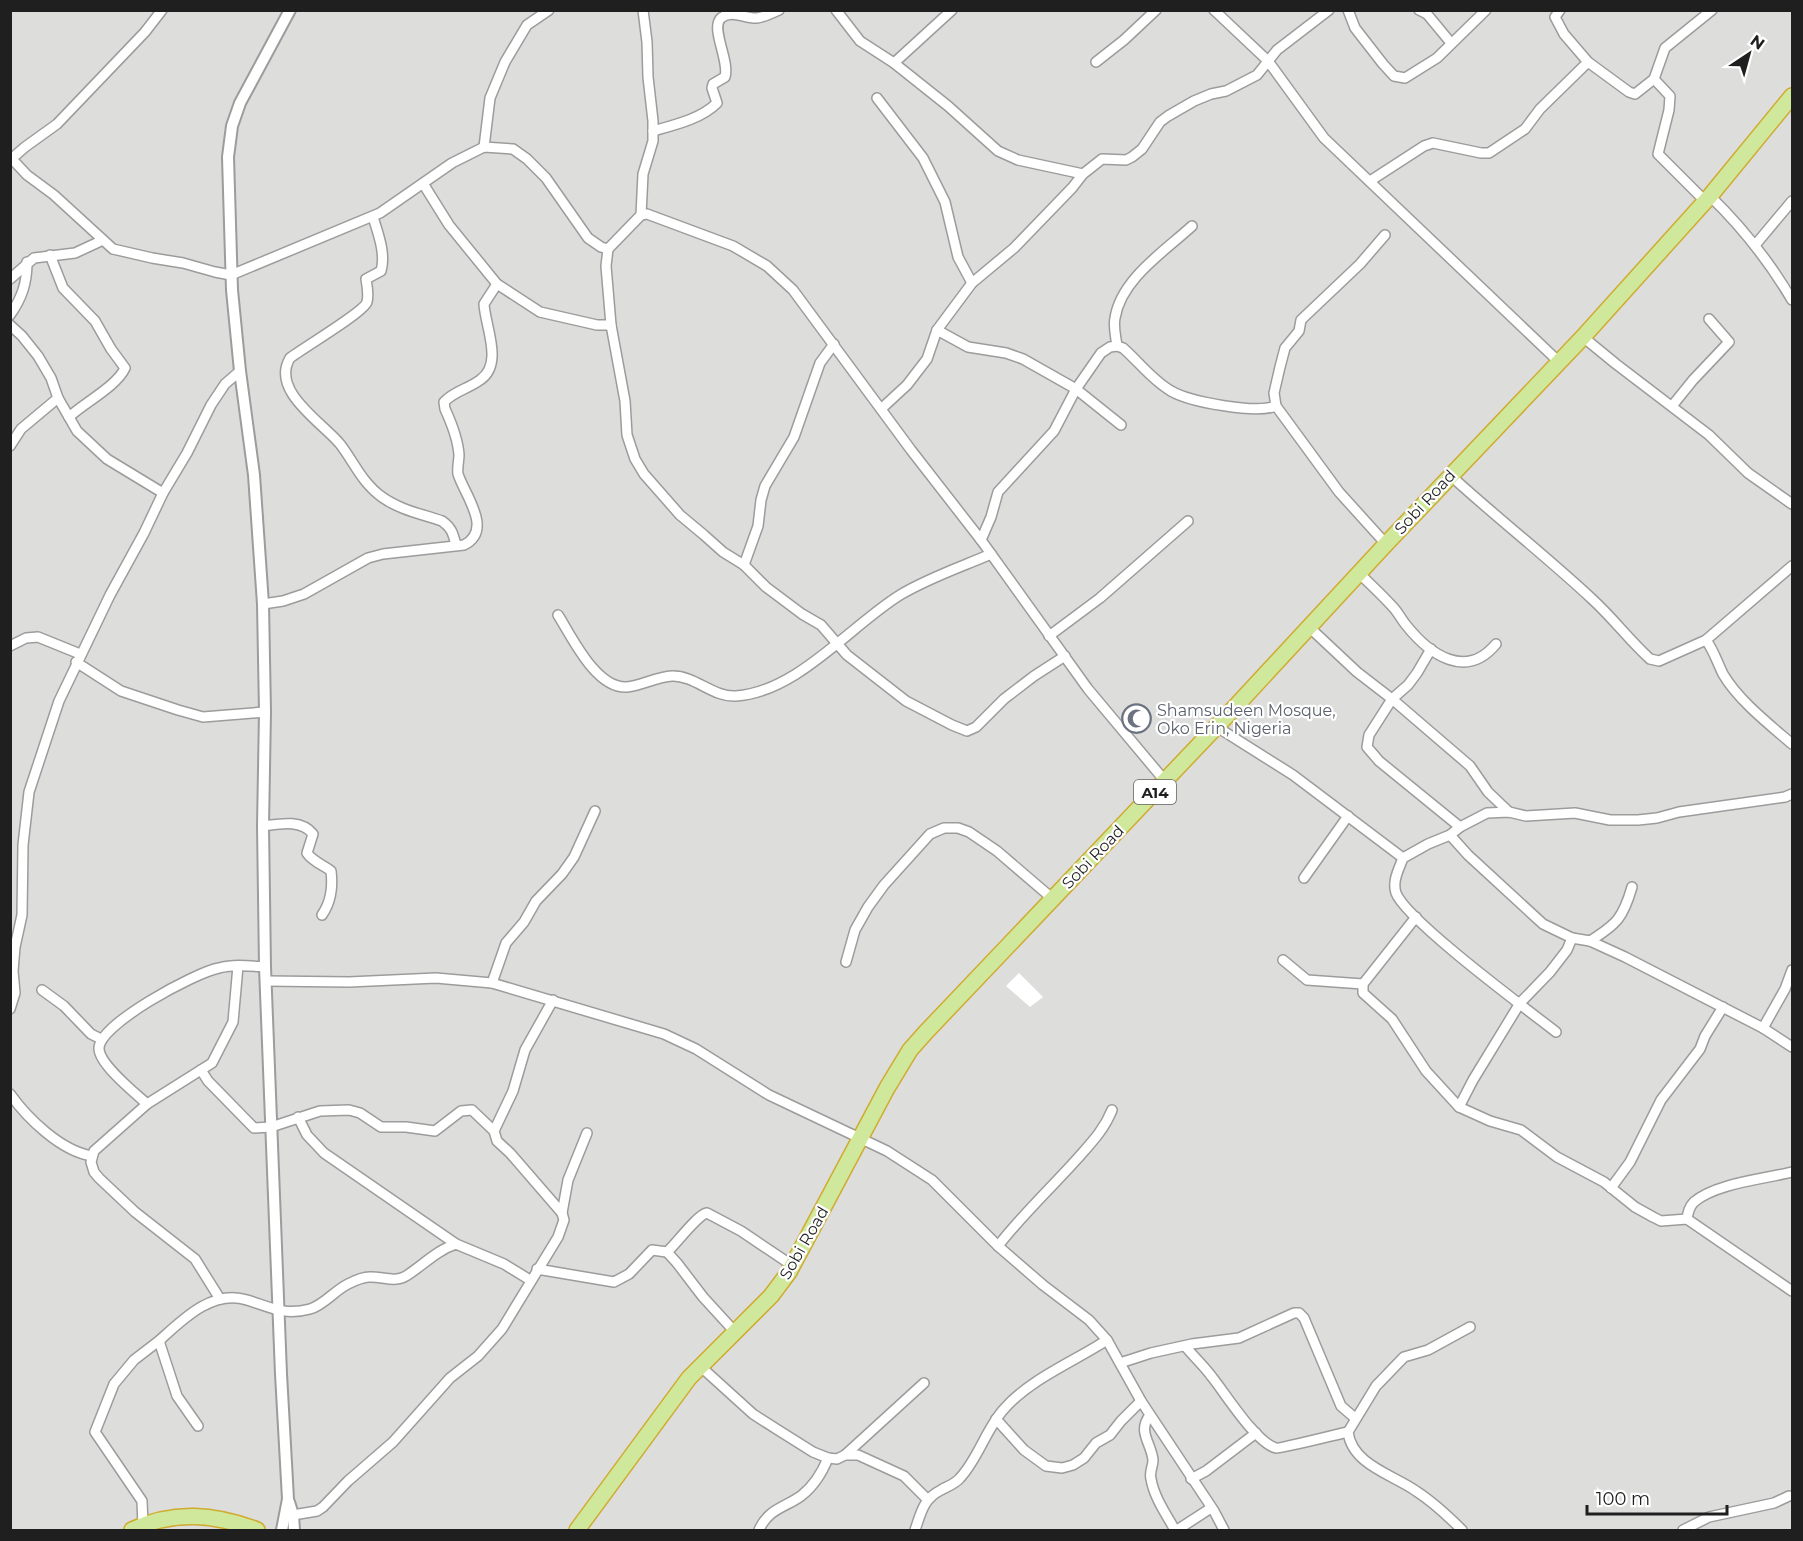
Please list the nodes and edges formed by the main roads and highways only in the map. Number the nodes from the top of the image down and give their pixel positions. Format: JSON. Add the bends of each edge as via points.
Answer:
{"nodes":[{"id":1,"x":1792,"y":96,"type":"edge"},
{"id":2,"x":144,"y":1529,"type":"edge"},
{"id":3,"x":233,"y":1530,"type":"edge"},
{"id":4,"x":256,"y":1530,"type":"edge"},
{"id":5,"x":577,"y":1530,"type":"edge"}],
"edges":[{"from":1,"to":5,"type":"highway","name":"Sobi Road","number":"A14","via":[[1707,199],[1559,362],[910,1050],[793,1266],[771,1296],[700,1366]]},
{"from":2,"to":3,"type":"highway","via":[[197,1525]]},
{"from":2,"to":4,"type":"highway","via":[[179,1516],[197,1516]]}]}
